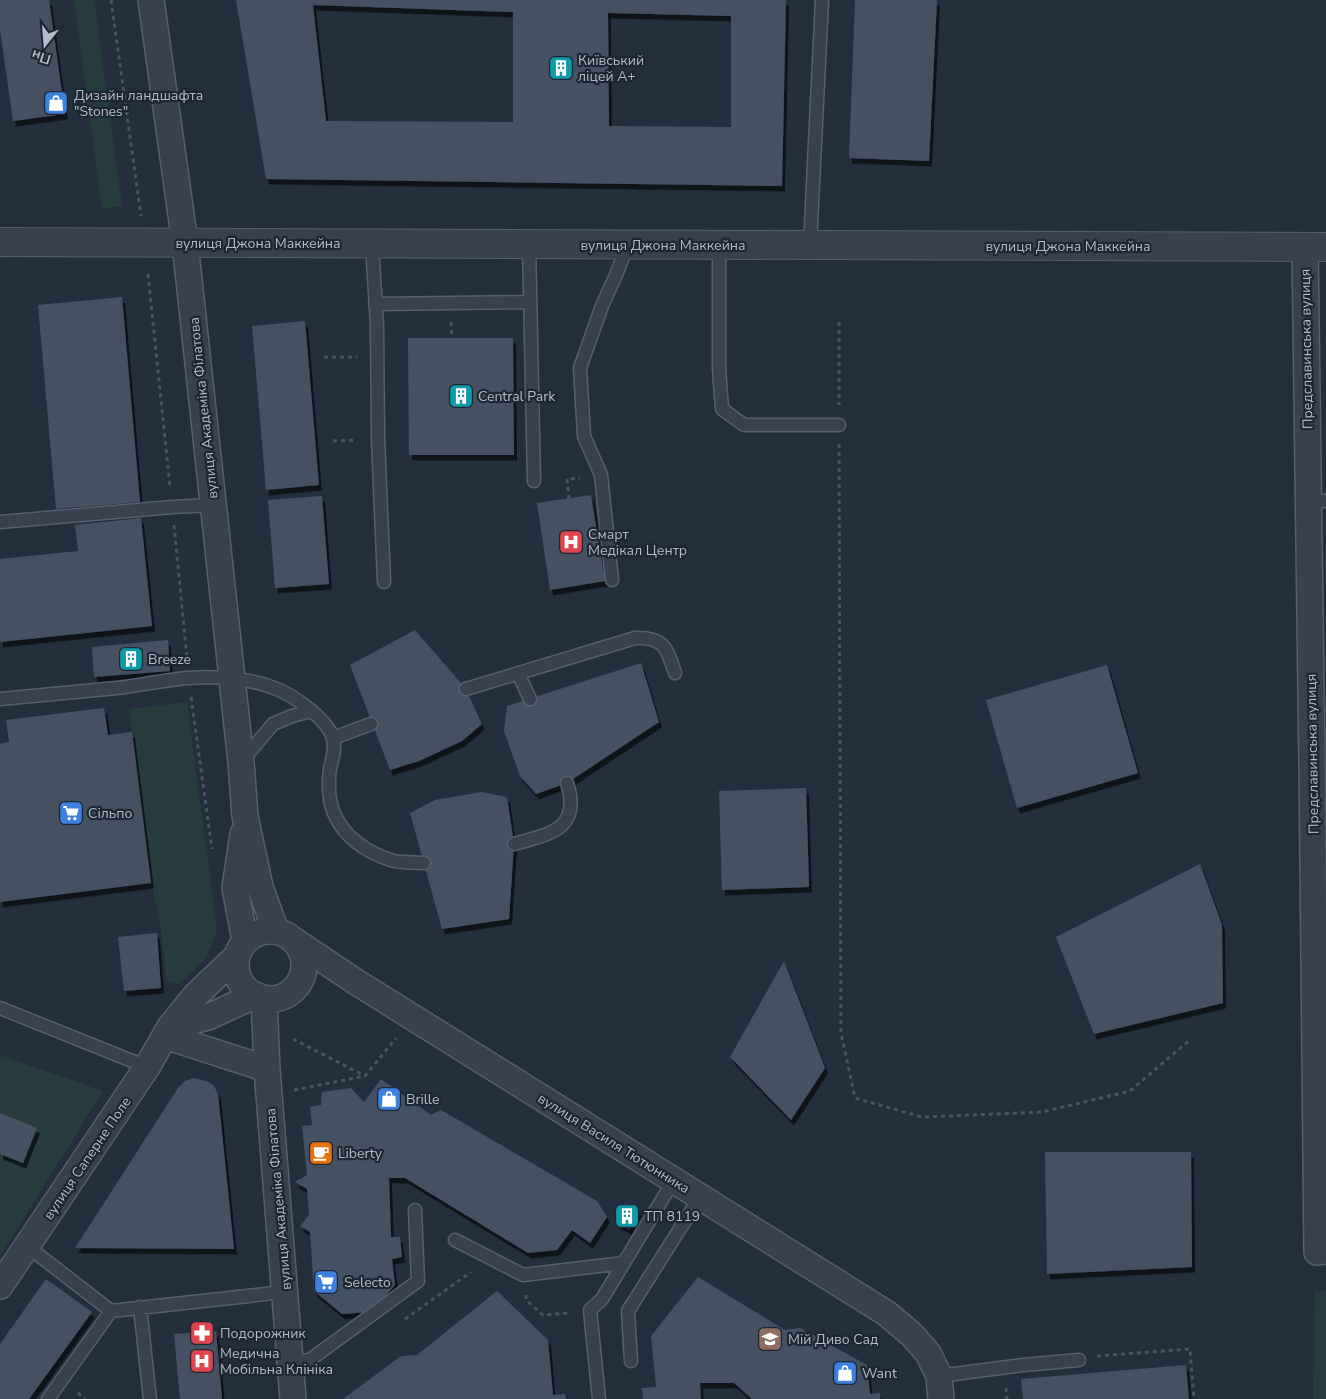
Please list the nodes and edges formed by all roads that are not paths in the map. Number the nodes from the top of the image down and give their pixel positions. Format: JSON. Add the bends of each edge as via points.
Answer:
{"nodes":[{"id":1,"x":151,"y":0,"type":"edge"},
{"id":2,"x":822,"y":0,"type":"edge"},
{"id":3,"x":1,"y":239,"type":"edge"},
{"id":4,"x":185,"y":243,"type":"junction"},
{"id":5,"x":372,"y":244,"type":"junction"},
{"id":6,"x":528,"y":244,"type":"junction"},
{"id":7,"x":628,"y":244,"type":"junction"},
{"id":8,"x":719,"y":245,"type":"junction"},
{"id":9,"x":810,"y":245,"type":"junction"},
{"id":10,"x":1316,"y":247,"type":"edge"},
{"id":11,"x":529,"y":302,"type":"junction"},
{"id":12,"x":375,"y":304,"type":"junction"},
{"id":13,"x":839,"y":425,"type":"road end"},
{"id":14,"x":534,"y":480,"type":"dead end"},
{"id":15,"x":1317,"y":501,"type":"edge"},
{"id":16,"x":213,"y":505,"type":"junction"},
{"id":17,"x":0,"y":522,"type":"edge"},
{"id":18,"x":612,"y":580,"type":"dead end"},
{"id":19,"x":384,"y":582,"type":"dead end"},
{"id":20,"x":518,"y":673,"type":"junction"},
{"id":21,"x":675,"y":673,"type":"dead end"},
{"id":22,"x":232,"y":678,"type":"junction"},
{"id":23,"x":466,"y":689,"type":"dead end"},
{"id":24,"x":0,"y":699,"type":"edge"},
{"id":25,"x":530,"y":699,"type":"dead end"},
{"id":26,"x":312,"y":711,"type":"junction"},
{"id":27,"x":371,"y":724,"type":"dead end"},
{"id":28,"x":333,"y":738,"type":"junction"},
{"id":29,"x":241,"y":762,"type":"junction"},
{"id":30,"x":567,"y":783,"type":"dead end"},
{"id":31,"x":246,"y":816,"type":"junction"},
{"id":32,"x":514,"y":844,"type":"dead end"},
{"id":33,"x":424,"y":863,"type":"dead end"},
{"id":34,"x":285,"y":936,"type":"junction"},
{"id":35,"x":241,"y":948,"type":"junction"},
{"id":36,"x":353,"y":980,"type":"junction"},
{"id":37,"x":300,"y":982,"type":"junction"},
{"id":38,"x":260,"y":997,"type":"junction"},
{"id":39,"x":0,"y":1008,"type":"edge"},
{"id":40,"x":167,"y":1031,"type":"junction"},
{"id":41,"x":147,"y":1067,"type":"junction"},
{"id":42,"x":267,"y":1069,"type":"junction"},
{"id":43,"x":674,"y":1180,"type":"junction"},
{"id":44,"x":700,"y":1196,"type":"junction"},
{"id":45,"x":415,"y":1210,"type":"dead end"},
{"id":46,"x":455,"y":1240,"type":"dead end"},
{"id":47,"x":27,"y":1246,"type":"junction"},
{"id":48,"x":1326,"y":1251,"type":"edge"},
{"id":49,"x":624,"y":1263,"type":"junction"},
{"id":50,"x":0,"y":1286,"type":"edge"},
{"id":51,"x":285,"y":1290,"type":"junction"},
{"id":52,"x":140,"y":1307,"type":"junction"},
{"id":53,"x":111,"y":1311,"type":"junction"},
{"id":54,"x":631,"y":1360,"type":"dead end"},
{"id":55,"x":1079,"y":1360,"type":"road end"},
{"id":56,"x":290,"y":1364,"type":"junction"},
{"id":57,"x":940,"y":1387,"type":"edge"},
{"id":58,"x":48,"y":1399,"type":"edge"},
{"id":59,"x":150,"y":1399,"type":"edge"},
{"id":60,"x":293,"y":1399,"type":"edge"},
{"id":61,"x":599,"y":1399,"type":"edge"}],
"edges":[{"from":1,"to":4,"type":"street","name":"вулиця Академіка Філатова"},
{"from":2,"to":9,"type":"lane"},
{"from":3,"to":4,"type":"street","name":"вулиця Джона Маккейна"},
{"from":4,"to":5,"type":"street","name":"вулиця Джона Маккейна"},
{"from":4,"to":16,"type":"street","name":"вулиця Академіка Філатова"},
{"from":5,"to":6,"type":"street","name":"вулиця Джона Маккейна"},
{"from":5,"to":12,"type":"lane"},
{"from":6,"to":7,"type":"street","name":"вулиця Джона Маккейна"},
{"from":6,"to":11,"type":"lane"},
{"from":7,"to":8,"type":"street","name":"вулиця Джона Маккейна"},
{"from":7,"to":18,"type":"lane","via":[[580,368],[584,436],[601,475]]},
{"from":8,"to":9,"type":"street","name":"вулиця Джона Маккейна"},
{"from":8,"to":13,"type":"lane","via":[[722,409],[744,425]]},
{"from":9,"to":10,"type":"street","name":"вулиця Джона Маккейна"},
{"from":10,"to":15,"type":"street","name":"Предславинська вулиця"},
{"from":11,"to":12,"type":"lane"},
{"from":11,"to":14,"type":"lane"},
{"from":12,"to":19,"type":"lane"},
{"from":15,"to":48,"type":"street","name":"Предславинська вулиця","via":[[1317,1252]]},
{"from":16,"to":17,"type":"lane"},
{"from":16,"to":22,"type":"street","name":"вулиця Академіка Філатова"},
{"from":20,"to":21,"type":"lane","via":[[635,638],[648,638],[668,651]]},
{"from":20,"to":23,"type":"lane"},
{"from":20,"to":25,"type":"lane"},
{"from":22,"to":24,"type":"lane","via":[[190,678]]},
{"from":22,"to":26,"type":"lane","via":[[276,688]]},
{"from":22,"to":29,"type":"street","name":"вулиця Академіка Філатова"},
{"from":26,"to":28,"type":"lane","via":[[324,722]]},
{"from":26,"to":29,"type":"lane","via":[[273,724]]},
{"from":27,"to":28,"type":"lane"},
{"from":28,"to":33,"type":"lane","via":[[328,789],[332,812],[346,834],[364,848],[395,861]]},
{"from":29,"to":31,"type":"street","name":"вулиця Академіка Філатова"},
{"from":30,"to":32,"type":"lane","via":[[571,796],[570,811],[563,825],[550,834]]},
{"from":31,"to":34,"type":"street","name":"вулиця Академіка Філатова","via":[[260,887]]},
{"from":31,"to":35,"type":"street","name":"вулиця Академіка Філатова","via":[[235,888]]},
{"from":34,"to":35,"type":"street","via":[[265,931],[254,934]]},
{"from":34,"to":36,"type":"street","name":"вулиця Василя Тютюнника"},
{"from":34,"to":37,"type":"street","via":[[301,949],[304,971]]},
{"from":35,"to":38,"type":"street","via":[[236,967],[239,979]]},
{"from":35,"to":40,"type":"street","name":"вулиця Саперне Поле"},
{"from":36,"to":37,"type":"street"},
{"from":36,"to":43,"type":"street","name":"вулиця Василя Тютюнника"},
{"from":37,"to":38,"type":"street","via":[[285,996],[275,999]]},
{"from":38,"to":40,"type":"street"},
{"from":38,"to":42,"type":"street","name":"вулиця Академіка Філатова"},
{"from":39,"to":41,"type":"lane"},
{"from":40,"to":41,"type":"street","name":"вулиця Саперне Поле"},
{"from":40,"to":42,"type":"street"},
{"from":41,"to":47,"type":"street","name":"вулиця Саперне Поле"},
{"from":42,"to":51,"type":"street","name":"вулиця Академіка Філатова"},
{"from":43,"to":44,"type":"street","name":"вулиця Василя Тютюнника"},
{"from":43,"to":49,"type":"lane"},
{"from":44,"to":54,"type":"lane","via":[[628,1311]]},
{"from":44,"to":57,"type":"street","name":"вулиця Василя Тютюнника","via":[[886,1313],[928,1353]]},
{"from":45,"to":56,"type":"lane","via":[[418,1281],[311,1359]]},
{"from":46,"to":49,"type":"lane","via":[[523,1275]]},
{"from":47,"to":50,"type":"street","name":"вулиця Саперне Поле"},
{"from":47,"to":53,"type":"lane"},
{"from":49,"to":61,"type":"lane","via":[[602,1299],[590,1310]]},
{"from":51,"to":52,"type":"lane"},
{"from":51,"to":56,"type":"street","name":"вулиця Академіка Філатова"},
{"from":52,"to":53,"type":"lane"},
{"from":52,"to":59,"type":"lane"},
{"from":53,"to":58,"type":"lane"},
{"from":55,"to":57,"type":"lane","via":[[1023,1365]]},
{"from":56,"to":60,"type":"street","name":"вулиця Академіка Філатова"}]}
